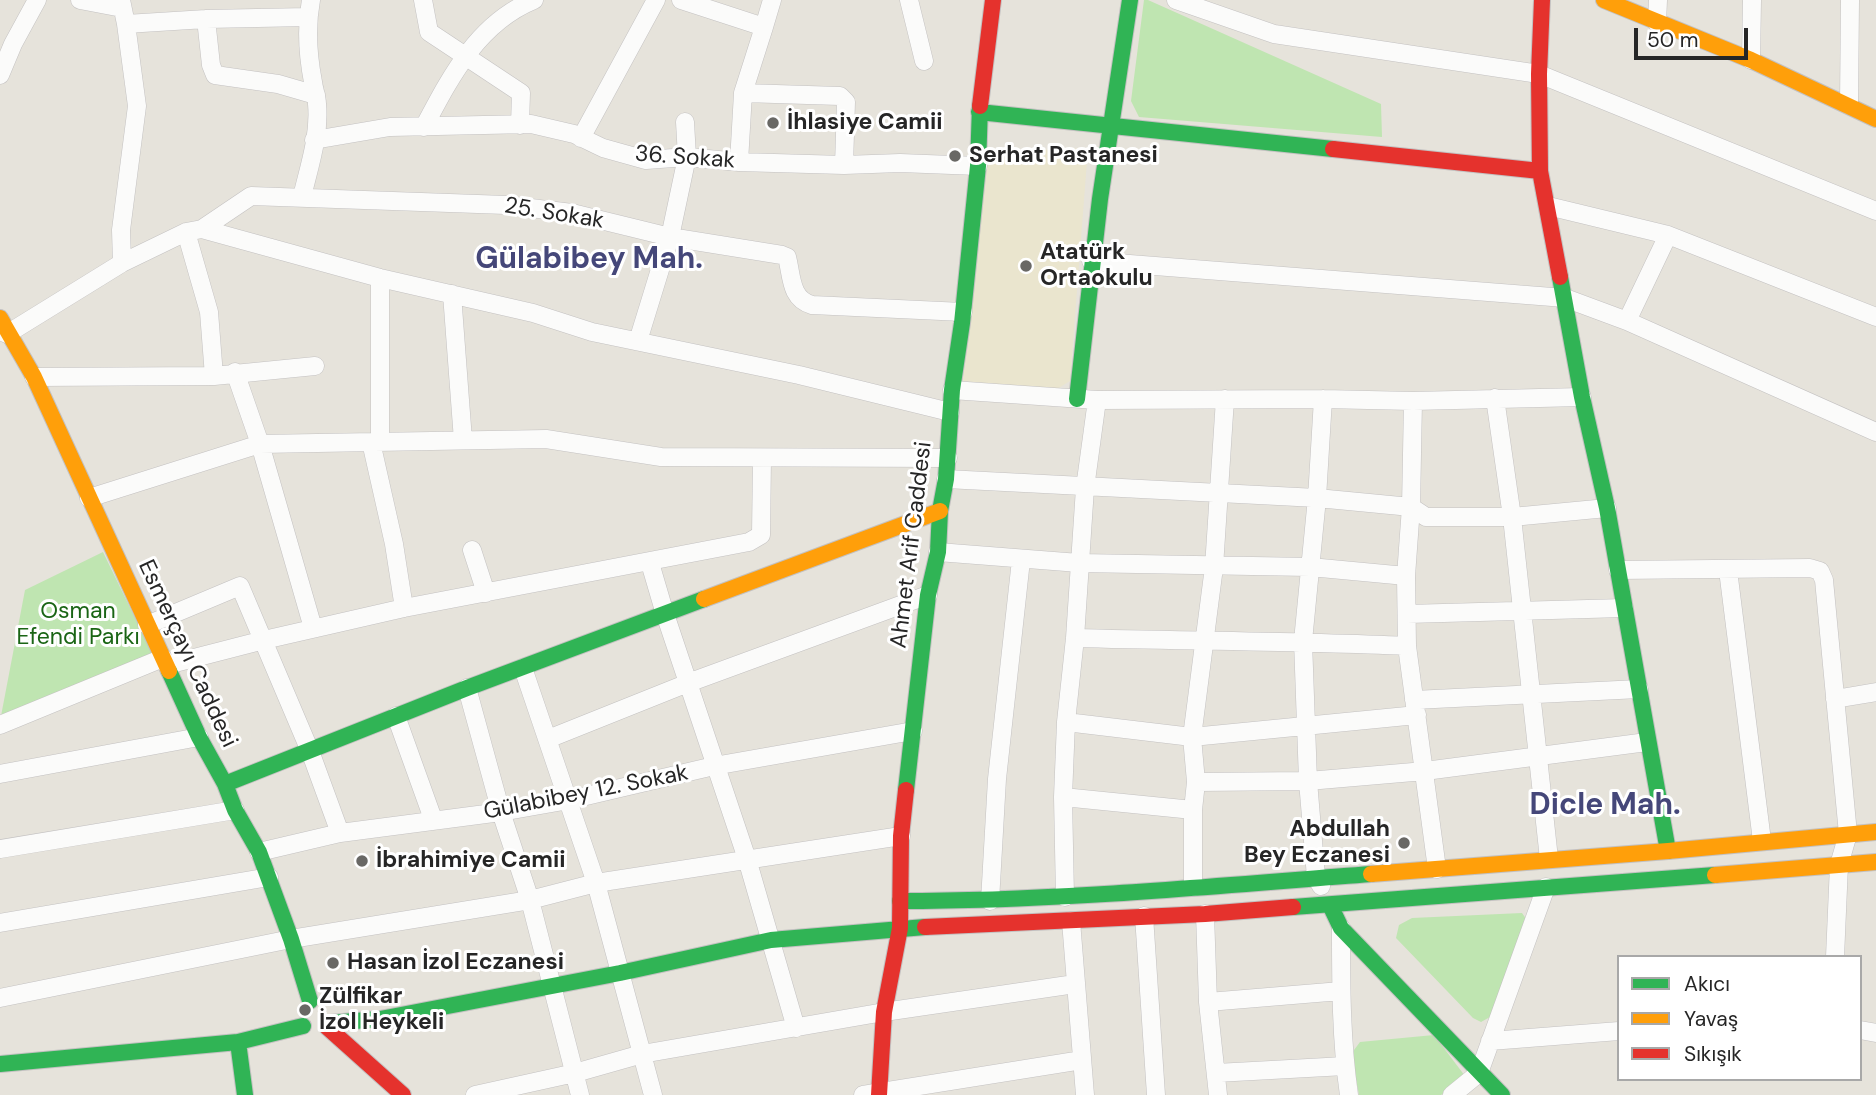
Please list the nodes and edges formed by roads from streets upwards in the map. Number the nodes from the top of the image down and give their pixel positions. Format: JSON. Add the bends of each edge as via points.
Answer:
{"nodes":[{"id":1,"x":37,"y":0,"type":"edge"},
{"id":2,"x":80,"y":0,"type":"edge"},
{"id":3,"x":534,"y":0,"type":"edge"},
{"id":4,"x":656,"y":0,"type":"edge"},
{"id":5,"x":681,"y":0,"type":"edge"},
{"id":6,"x":772,"y":0,"type":"edge"},
{"id":7,"x":909,"y":0,"type":"edge"},
{"id":8,"x":993,"y":0,"type":"edge"},
{"id":9,"x":1130,"y":0,"type":"edge"},
{"id":10,"x":1176,"y":0,"type":"edge"},
{"id":11,"x":1542,"y":0,"type":"edge"},
{"id":12,"x":1604,"y":0,"type":"edge"},
{"id":13,"x":1658,"y":0,"type":"edge"},
{"id":14,"x":1752,"y":0,"type":"edge"},
{"id":15,"x":1850,"y":0,"type":"edge"},
{"id":16,"x":427,"y":2,"type":"edge"},
{"id":17,"x":310,"y":9,"type":"edge"},
{"id":18,"x":123,"y":11,"type":"edge"},
{"id":19,"x":206,"y":19,"type":"junction"},
{"id":20,"x":1657,"y":23,"type":"junction"},
{"id":21,"x":764,"y":27,"type":"junction"},
{"id":22,"x":465,"y":54,"type":"junction"},
{"id":23,"x":1751,"y":60,"type":"junction"},
{"id":24,"x":924,"y":61,"type":"dead end"},
{"id":25,"x":1539,"y":74,"type":"junction"},
{"id":26,"x":0,"y":75,"type":"edge"},
{"id":27,"x":743,"y":93,"type":"junction"},
{"id":28,"x":316,"y":95,"type":"junction"},
{"id":29,"x":1849,"y":105,"type":"junction"},
{"id":30,"x":979,"y":112,"type":"junction"},
{"id":31,"x":1876,"y":119,"type":"edge"},
{"id":32,"x":685,"y":122,"type":"dead end"},
{"id":33,"x":520,"y":125,"type":"junction"},
{"id":34,"x":1110,"y":125,"type":"junction"},
{"id":35,"x":424,"y":127,"type":"junction"},
{"id":36,"x":581,"y":138,"type":"junction"},
{"id":37,"x":314,"y":140,"type":"junction"},
{"id":38,"x":687,"y":157,"type":"junction"},
{"id":39,"x":739,"y":162,"type":"junction"},
{"id":40,"x":844,"y":165,"type":"junction"},
{"id":41,"x":978,"y":166,"type":"junction"},
{"id":42,"x":1540,"y":171,"type":"junction"},
{"id":43,"x":302,"y":197,"type":"junction"},
{"id":44,"x":1548,"y":206,"type":"junction"},
{"id":45,"x":1876,"y":211,"type":"edge"},
{"id":46,"x":194,"y":230,"type":"junction"},
{"id":47,"x":1668,"y":235,"type":"junction"},
{"id":48,"x":670,"y":237,"type":"junction"},
{"id":49,"x":1091,"y":261,"type":"junction"},
{"id":50,"x":122,"y":263,"type":"junction"},
{"id":51,"x":380,"y":278,"type":"junction"},
{"id":52,"x":452,"y":293,"type":"junction"},
{"id":53,"x":1565,"y":298,"type":"junction"},
{"id":54,"x":963,"y":312,"type":"junction"},
{"id":55,"x":1876,"y":317,"type":"edge"},
{"id":56,"x":1627,"y":321,"type":"junction"},
{"id":57,"x":2,"y":331,"type":"edge"},
{"id":58,"x":638,"y":341,"type":"junction"},
{"id":59,"x":315,"y":366,"type":"dead end"},
{"id":60,"x":235,"y":372,"type":"junction"},
{"id":61,"x":214,"y":376,"type":"junction"},
{"id":62,"x":34,"y":377,"type":"junction"},
{"id":63,"x":952,"y":390,"type":"junction"},
{"id":64,"x":1583,"y":397,"type":"junction"},
{"id":65,"x":1495,"y":398,"type":"junction"},
{"id":66,"x":1077,"y":399,"type":"junction"},
{"id":67,"x":1225,"y":399,"type":"junction"},
{"id":68,"x":1323,"y":399,"type":"junction"},
{"id":69,"x":1097,"y":400,"type":"junction"},
{"id":70,"x":1413,"y":401,"type":"junction"},
{"id":71,"x":950,"y":412,"type":"junction"},
{"id":72,"x":1876,"y":432,"type":"edge"},
{"id":73,"x":463,"y":440,"type":"junction"},
{"id":74,"x":375,"y":441,"type":"junction"},
{"id":75,"x":260,"y":444,"type":"junction"},
{"id":76,"x":762,"y":458,"type":"junction"},
{"id":77,"x":948,"y":458,"type":"junction"},
{"id":78,"x":946,"y":479,"type":"junction"},
{"id":79,"x":1085,"y":488,"type":"junction"},
{"id":80,"x":1219,"y":493,"type":"junction"},
{"id":81,"x":89,"y":498,"type":"junction"},
{"id":82,"x":1317,"y":499,"type":"junction"},
{"id":83,"x":1411,"y":507,"type":"junction"},
{"id":84,"x":1607,"y":508,"type":"junction"},
{"id":85,"x":940,"y":511,"type":"junction"},
{"id":86,"x":1512,"y":517,"type":"junction"},
{"id":87,"x":472,"y":550,"type":"dead end"},
{"id":88,"x":938,"y":552,"type":"junction"},
{"id":89,"x":1021,"y":560,"type":"junction"},
{"id":90,"x":650,"y":563,"type":"junction"},
{"id":91,"x":1079,"y":564,"type":"junction"},
{"id":92,"x":1214,"y":567,"type":"junction"},
{"id":93,"x":1310,"y":567,"type":"junction"},
{"id":94,"x":1618,"y":570,"type":"junction"},
{"id":95,"x":1728,"y":570,"type":"junction"},
{"id":96,"x":1406,"y":576,"type":"junction"},
{"id":97,"x":486,"y":593,"type":"junction"},
{"id":98,"x":928,"y":595,"type":"junction"},
{"id":99,"x":404,"y":608,"type":"junction"},
{"id":100,"x":1624,"y":608,"type":"junction"},
{"id":101,"x":1523,"y":612,"type":"junction"},
{"id":102,"x":665,"y":614,"type":"junction"},
{"id":103,"x":1407,"y":614,"type":"junction"},
{"id":104,"x":147,"y":625,"type":"junction"},
{"id":105,"x":313,"y":628,"type":"junction"},
{"id":106,"x":1075,"y":638,"type":"junction"},
{"id":107,"x":264,"y":640,"type":"junction"},
{"id":108,"x":1303,"y":641,"type":"junction"},
{"id":109,"x":1204,"y":642,"type":"junction"},
{"id":110,"x":1407,"y":646,"type":"junction"},
{"id":111,"x":165,"y":662,"type":"junction"},
{"id":112,"x":523,"y":668,"type":"junction"},
{"id":113,"x":688,"y":683,"type":"junction"},
{"id":114,"x":467,"y":688,"type":"junction"},
{"id":115,"x":1639,"y":689,"type":"junction"},
{"id":116,"x":1876,"y":692,"type":"edge"},
{"id":117,"x":1532,"y":694,"type":"junction"},
{"id":118,"x":1835,"y":699,"type":"junction"},
{"id":119,"x":1415,"y":707,"type":"junction"},
{"id":120,"x":396,"y":716,"type":"junction"},
{"id":121,"x":1066,"y":722,"type":"junction"},
{"id":122,"x":0,"y":725,"type":"edge"},
{"id":123,"x":1307,"y":726,"type":"junction"},
{"id":124,"x":913,"y":731,"type":"junction"},
{"id":125,"x":199,"y":737,"type":"junction"},
{"id":126,"x":1192,"y":737,"type":"junction"},
{"id":127,"x":548,"y":738,"type":"junction"},
{"id":128,"x":1647,"y":742,"type":"junction"},
{"id":129,"x":310,"y":751,"type":"junction"},
{"id":130,"x":1540,"y":757,"type":"junction"},
{"id":131,"x":715,"y":766,"type":"junction"},
{"id":132,"x":1425,"y":771,"type":"junction"},
{"id":133,"x":0,"y":774,"type":"edge"},
{"id":134,"x":1196,"y":782,"type":"junction"},
{"id":135,"x":1308,"y":782,"type":"junction"},
{"id":136,"x":225,"y":785,"type":"junction"},
{"id":137,"x":1063,"y":797,"type":"junction"},
{"id":138,"x":569,"y":800,"type":"junction"},
{"id":139,"x":234,"y":810,"type":"junction"},
{"id":140,"x":1193,"y":810,"type":"junction"},
{"id":141,"x":501,"y":812,"type":"junction"},
{"id":142,"x":433,"y":819,"type":"junction"},
{"id":143,"x":1876,"y":832,"type":"edge"},
{"id":144,"x":340,"y":833,"type":"junction"},
{"id":145,"x":1848,"y":834,"type":"junction"},
{"id":146,"x":901,"y":836,"type":"junction"},
{"id":147,"x":1762,"y":841,"type":"junction"},
{"id":148,"x":0,"y":849,"type":"edge"},
{"id":149,"x":1668,"y":851,"type":"junction"},
{"id":150,"x":258,"y":852,"type":"junction"},
{"id":151,"x":747,"y":859,"type":"junction"},
{"id":152,"x":1549,"y":859,"type":"junction"},
{"id":153,"x":1876,"y":862,"type":"edge"},
{"id":154,"x":1839,"y":865,"type":"junction"},
{"id":155,"x":1437,"y":869,"type":"junction"},
{"id":156,"x":269,"y":877,"type":"junction"},
{"id":157,"x":1316,"y":877,"type":"junction"},
{"id":158,"x":596,"y":883,"type":"junction"},
{"id":159,"x":1193,"y":887,"type":"junction"},
{"id":160,"x":1546,"y":887,"type":"junction"},
{"id":161,"x":1065,"y":897,"type":"junction"},
{"id":162,"x":530,"y":900,"type":"junction"},
{"id":163,"x":900,"y":901,"type":"junction"},
{"id":164,"x":990,"y":901,"type":"junction"},
{"id":165,"x":1330,"y":905,"type":"junction"},
{"id":166,"x":1205,"y":914,"type":"junction"},
{"id":167,"x":1144,"y":916,"type":"junction"},
{"id":168,"x":1071,"y":921,"type":"junction"},
{"id":169,"x":0,"y":923,"type":"edge"},
{"id":170,"x":900,"y":929,"type":"junction"},
{"id":171,"x":1342,"y":929,"type":"junction"},
{"id":172,"x":291,"y":939,"type":"junction"},
{"id":173,"x":771,"y":940,"type":"junction"},
{"id":174,"x":1835,"y":955,"type":"edge"},
{"id":175,"x":620,"y":973,"type":"junction"},
{"id":176,"x":1075,"y":984,"type":"junction"},
{"id":177,"x":553,"y":985,"type":"junction"},
{"id":178,"x":1341,"y":991,"type":"junction"},
{"id":179,"x":0,"y":998,"type":"edge"},
{"id":180,"x":1208,"y":1002,"type":"junction"},
{"id":181,"x":884,"y":1012,"type":"junction"},
{"id":182,"x":324,"y":1013,"type":"junction"},
{"id":183,"x":303,"y":1026,"type":"junction"},
{"id":184,"x":796,"y":1028,"type":"junction"},
{"id":185,"x":1617,"y":1031,"type":"edge"},
{"id":186,"x":1490,"y":1041,"type":"junction"},
{"id":187,"x":238,"y":1042,"type":"junction"},
{"id":188,"x":642,"y":1054,"type":"junction"},
{"id":189,"x":1082,"y":1060,"type":"junction"},
{"id":190,"x":0,"y":1064,"type":"edge"},
{"id":191,"x":1345,"y":1066,"type":"junction"},
{"id":192,"x":575,"y":1073,"type":"junction"},
{"id":193,"x":1216,"y":1073,"type":"junction"},
{"id":194,"x":1479,"y":1073,"type":"junction"},
{"id":195,"x":874,"y":1094,"type":"edge"},
{"id":196,"x":245,"y":1095,"type":"edge"},
{"id":197,"x":403,"y":1095,"type":"edge"},
{"id":198,"x":475,"y":1095,"type":"edge"},
{"id":199,"x":580,"y":1095,"type":"edge"},
{"id":200,"x":653,"y":1095,"type":"edge"},
{"id":201,"x":1085,"y":1095,"type":"edge"},
{"id":202,"x":1156,"y":1095,"type":"edge"},
{"id":203,"x":1218,"y":1095,"type":"edge"},
{"id":204,"x":1349,"y":1095,"type":"edge"},
{"id":205,"x":1452,"y":1095,"type":"edge"},
{"id":206,"x":1502,"y":1095,"type":"edge"}],
"edges":[{"from":1,"to":26,"type":"street"},
{"from":2,"to":18,"type":"street"},
{"from":3,"to":22,"type":"street","via":[[497,20]]},
{"from":4,"to":36,"type":"street"},
{"from":5,"to":21,"type":"street"},
{"from":6,"to":21,"type":"street"},
{"from":7,"to":24,"type":"street"},
{"from":8,"to":30,"type":"street","name":"Ahmet Arif Caddesi"},
{"from":9,"to":34,"type":"street"},
{"from":10,"to":25,"type":"street","via":[[1274,34]]},
{"from":11,"to":25,"type":"street"},
{"from":12,"to":20,"type":"street"},
{"from":13,"to":20,"type":"street"},
{"from":14,"to":23,"type":"street"},
{"from":15,"to":29,"type":"street"},
{"from":16,"to":22,"type":"street","via":[[429,32]]},
{"from":17,"to":19,"type":"street"},
{"from":17,"to":28,"type":"street"},
{"from":18,"to":19,"type":"street"},
{"from":18,"to":50,"type":"street","via":[[137,106],[121,230]]},
{"from":19,"to":28,"type":"street","via":[[215,75]]},
{"from":20,"to":23,"type":"street"},
{"from":21,"to":27,"type":"street"},
{"from":22,"to":33,"type":"street","via":[[522,93]]},
{"from":22,"to":35,"type":"street"},
{"from":23,"to":29,"type":"street"},
{"from":25,"to":42,"type":"street"},
{"from":25,"to":45,"type":"street"},
{"from":27,"to":39,"type":"street"},
{"from":27,"to":40,"type":"street","via":[[839,96],[846,102]]},
{"from":28,"to":37,"type":"street"},
{"from":29,"to":31,"type":"street"},
{"from":30,"to":34,"type":"street"},
{"from":30,"to":41,"type":"street","name":"Ahmet Arif Caddesi"},
{"from":32,"to":38,"type":"street"},
{"from":33,"to":35,"type":"street","name":"36. Sokak"},
{"from":33,"to":36,"type":"street","name":"36. Sokak"},
{"from":34,"to":42,"type":"street"},
{"from":34,"to":49,"type":"street"},
{"from":35,"to":37,"type":"street","name":"36. Sokak","via":[[390,127]]},
{"from":36,"to":38,"type":"street","name":"36. Sokak","via":[[646,160]]},
{"from":37,"to":43,"type":"street"},
{"from":38,"to":39,"type":"street","name":"36. Sokak"},
{"from":38,"to":48,"type":"street"},
{"from":39,"to":40,"type":"street","name":"36. Sokak"},
{"from":40,"to":41,"type":"street","name":"36. Sokak"},
{"from":41,"to":54,"type":"street","name":"Ahmet Arif Caddesi"},
{"from":42,"to":44,"type":"street"},
{"from":43,"to":46,"type":"street","name":"25. Sokak","via":[[251,196]]},
{"from":43,"to":48,"type":"street","name":"25. Sokak","via":[[506,205],[572,213]]},
{"from":44,"to":47,"type":"street"},
{"from":44,"to":53,"type":"street"},
{"from":46,"to":50,"type":"street","name":"25. Sokak"},
{"from":46,"to":51,"type":"street"},
{"from":46,"to":61,"type":"street","via":[[209,312]]},
{"from":47,"to":55,"type":"street"},
{"from":47,"to":56,"type":"street"},
{"from":48,"to":54,"type":"street","name":"25. Sokak","via":[[787,257],[802,302]]},
{"from":48,"to":58,"type":"street"},
{"from":49,"to":53,"type":"street"},
{"from":49,"to":66,"type":"street"},
{"from":50,"to":57,"type":"street","name":"25. Sokak"},
{"from":51,"to":52,"type":"street"},
{"from":51,"to":74,"type":"street"},
{"from":52,"to":58,"type":"street"},
{"from":52,"to":73,"type":"street"},
{"from":53,"to":56,"type":"street"},
{"from":53,"to":64,"type":"street"},
{"from":54,"to":63,"type":"street","name":"Ahmet Arif Caddesi"},
{"from":56,"to":72,"type":"street"},
{"from":57,"to":62,"type":"street","name":"Esmerçayı Caddesi"},
{"from":58,"to":71,"type":"street"},
{"from":59,"to":60,"type":"street"},
{"from":60,"to":61,"type":"street"},
{"from":60,"to":75,"type":"street"},
{"from":61,"to":62,"type":"street"},
{"from":62,"to":81,"type":"street","name":"Esmerçayı Caddesi"},
{"from":63,"to":66,"type":"street"},
{"from":63,"to":71,"type":"street","name":"Ahmet Arif Caddesi"},
{"from":64,"to":65,"type":"street"},
{"from":64,"to":84,"type":"street"},
{"from":65,"to":70,"type":"street"},
{"from":65,"to":86,"type":"street"},
{"from":66,"to":69,"type":"street"},
{"from":67,"to":68,"type":"street"},
{"from":67,"to":69,"type":"street"},
{"from":67,"to":80,"type":"street"},
{"from":68,"to":70,"type":"street"},
{"from":68,"to":82,"type":"street"},
{"from":69,"to":79,"type":"street"},
{"from":70,"to":83,"type":"street"},
{"from":71,"to":77,"type":"street","name":"Ahmet Arif Caddesi"},
{"from":73,"to":74,"type":"street"},
{"from":73,"to":76,"type":"street","via":[[546,439],[661,457]]},
{"from":74,"to":75,"type":"street"},
{"from":74,"to":99,"type":"street"},
{"from":75,"to":81,"type":"street"},
{"from":75,"to":105,"type":"street"},
{"from":76,"to":77,"type":"street"},
{"from":76,"to":90,"type":"street","via":[[761,535],[749,542]]},
{"from":77,"to":78,"type":"street","name":"Ahmet Arif Caddesi"},
{"from":78,"to":79,"type":"street"},
{"from":78,"to":85,"type":"street","name":"Ahmet Arif Caddesi"},
{"from":79,"to":80,"type":"street"},
{"from":79,"to":91,"type":"street"},
{"from":80,"to":82,"type":"street"},
{"from":80,"to":92,"type":"street"},
{"from":81,"to":104,"type":"street","name":"Esmerçayı Caddesi"},
{"from":82,"to":83,"type":"street"},
{"from":82,"to":93,"type":"street"},
{"from":83,"to":86,"type":"street","via":[[1426,517]]},
{"from":83,"to":96,"type":"street"},
{"from":84,"to":86,"type":"street"},
{"from":84,"to":94,"type":"street"},
{"from":85,"to":88,"type":"street","name":"Ahmet Arif Caddesi"},
{"from":85,"to":102,"type":"street"},
{"from":86,"to":101,"type":"street"},
{"from":87,"to":97,"type":"street"},
{"from":88,"to":89,"type":"street"},
{"from":88,"to":98,"type":"street","name":"Ahmet Arif Caddesi"},
{"from":89,"to":91,"type":"street"},
{"from":89,"to":164,"type":"street","via":[[997,779]]},
{"from":90,"to":97,"type":"street"},
{"from":90,"to":102,"type":"street"},
{"from":91,"to":92,"type":"street"},
{"from":91,"to":106,"type":"street"},
{"from":92,"to":93,"type":"street"},
{"from":92,"to":109,"type":"street"},
{"from":93,"to":96,"type":"street"},
{"from":93,"to":108,"type":"street"},
{"from":94,"to":95,"type":"street"},
{"from":94,"to":100,"type":"street"},
{"from":95,"to":118,"type":"street","via":[[1820,571]]},
{"from":95,"to":147,"type":"street"},
{"from":96,"to":103,"type":"street"},
{"from":97,"to":99,"type":"street"},
{"from":98,"to":113,"type":"street"},
{"from":98,"to":124,"type":"street","name":"Ahmet Arif Caddesi"},
{"from":99,"to":105,"type":"street"},
{"from":100,"to":101,"type":"street"},
{"from":100,"to":115,"type":"street"},
{"from":101,"to":103,"type":"street"},
{"from":101,"to":117,"type":"street"},
{"from":102,"to":112,"type":"street"},
{"from":102,"to":113,"type":"street"},
{"from":103,"to":110,"type":"street"},
{"from":104,"to":107,"type":"street","via":[[240,586]]},
{"from":104,"to":111,"type":"street","name":"Esmerçayı Caddesi"},
{"from":105,"to":107,"type":"street"},
{"from":106,"to":109,"type":"street"},
{"from":106,"to":121,"type":"street"},
{"from":107,"to":111,"type":"street"},
{"from":107,"to":129,"type":"street"},
{"from":108,"to":109,"type":"street"},
{"from":108,"to":110,"type":"street"},
{"from":108,"to":123,"type":"street"},
{"from":109,"to":126,"type":"street"},
{"from":110,"to":119,"type":"street"},
{"from":111,"to":122,"type":"street"},
{"from":111,"to":125,"type":"street","name":"Esmerçayı Caddesi"},
{"from":112,"to":114,"type":"street"},
{"from":112,"to":127,"type":"street"},
{"from":113,"to":127,"type":"street"},
{"from":113,"to":131,"type":"street"},
{"from":114,"to":120,"type":"street"},
{"from":114,"to":141,"type":"street"},
{"from":115,"to":117,"type":"street"},
{"from":115,"to":128,"type":"street"},
{"from":116,"to":118,"type":"street"},
{"from":117,"to":119,"type":"street"},
{"from":117,"to":130,"type":"street"},
{"from":118,"to":145,"type":"street"},
{"from":119,"to":123,"type":"street"},
{"from":119,"to":132,"type":"street"},
{"from":120,"to":129,"type":"street"},
{"from":120,"to":142,"type":"street"},
{"from":121,"to":126,"type":"street"},
{"from":121,"to":137,"type":"street"},
{"from":123,"to":126,"type":"street"},
{"from":123,"to":135,"type":"street"},
{"from":124,"to":131,"type":"street","name":"Gülabibey 12. Sokak"},
{"from":124,"to":146,"type":"street","name":"Ahmet Arif Caddesi"},
{"from":125,"to":133,"type":"street"},
{"from":125,"to":136,"type":"street","name":"Esmerçayı Caddesi"},
{"from":126,"to":134,"type":"street"},
{"from":127,"to":138,"type":"street"},
{"from":128,"to":130,"type":"street"},
{"from":128,"to":149,"type":"street"},
{"from":129,"to":136,"type":"street"},
{"from":129,"to":144,"type":"street"},
{"from":130,"to":132,"type":"street"},
{"from":130,"to":152,"type":"street"},
{"from":131,"to":138,"type":"street","name":"Gülabibey 12. Sokak"},
{"from":131,"to":151,"type":"street"},
{"from":132,"to":135,"type":"street"},
{"from":132,"to":155,"type":"street"},
{"from":134,"to":135,"type":"street"},
{"from":134,"to":140,"type":"street"},
{"from":135,"to":157,"type":"street"},
{"from":136,"to":139,"type":"street","name":"Esmerçayı Caddesi"},
{"from":137,"to":140,"type":"street"},
{"from":137,"to":161,"type":"street"},
{"from":138,"to":141,"type":"street","name":"Gülabibey 12. Sokak"},
{"from":138,"to":158,"type":"street"},
{"from":139,"to":148,"type":"street"},
{"from":139,"to":150,"type":"street","name":"Esmerçayı Caddesi"},
{"from":140,"to":159,"type":"street"},
{"from":141,"to":142,"type":"street","name":"Gülabibey 12. Sokak"},
{"from":141,"to":162,"type":"street"},
{"from":142,"to":144,"type":"street","name":"Gülabibey 12. Sokak"},
{"from":143,"to":145,"type":"street"},
{"from":144,"to":150,"type":"street","name":"Gülabibey 12. Sokak"},
{"from":145,"to":147,"type":"street"},
{"from":145,"to":154,"type":"street"},
{"from":146,"to":151,"type":"street"},
{"from":146,"to":163,"type":"street","name":"Ahmet Arif Caddesi"},
{"from":147,"to":149,"type":"street"},
{"from":149,"to":152,"type":"street"},
{"from":150,"to":156,"type":"street","name":"Esmerçayı Caddesi"},
{"from":151,"to":158,"type":"street"},
{"from":151,"to":173,"type":"street"},
{"from":152,"to":155,"type":"street"},
{"from":153,"to":154,"type":"street"},
{"from":154,"to":160,"type":"street"},
{"from":154,"to":174,"type":"street"},
{"from":155,"to":157,"type":"street"},
{"from":156,"to":169,"type":"street"},
{"from":156,"to":172,"type":"street","name":"Esmerçayı Caddesi"},
{"from":157,"to":159,"type":"street"},
{"from":157,"to":165,"type":"street"},
{"from":158,"to":162,"type":"street"},
{"from":158,"to":175,"type":"street"},
{"from":159,"to":161,"type":"street"},
{"from":160,"to":165,"type":"street"},
{"from":160,"to":186,"type":"street"},
{"from":161,"to":164,"type":"street"},
{"from":162,"to":172,"type":"street"},
{"from":162,"to":177,"type":"street"},
{"from":163,"to":164,"type":"street"},
{"from":163,"to":170,"type":"street","name":"Ahmet Arif Caddesi"},
{"from":165,"to":166,"type":"street"},
{"from":165,"to":171,"type":"street"},
{"from":166,"to":167,"type":"street"},
{"from":166,"to":180,"type":"street"},
{"from":167,"to":168,"type":"street"},
{"from":167,"to":202,"type":"street"},
{"from":168,"to":170,"type":"street"},
{"from":168,"to":176,"type":"street"},
{"from":170,"to":173,"type":"street"},
{"from":170,"to":181,"type":"street","name":"Ahmet Arif Caddesi"},
{"from":171,"to":178,"type":"street"},
{"from":171,"to":194,"type":"street"},
{"from":172,"to":179,"type":"street"},
{"from":172,"to":182,"type":"street","name":"Esmerçayı Caddesi"},
{"from":173,"to":175,"type":"street"},
{"from":173,"to":184,"type":"street"},
{"from":175,"to":177,"type":"street"},
{"from":175,"to":188,"type":"street"},
{"from":176,"to":181,"type":"street"},
{"from":176,"to":189,"type":"street"},
{"from":177,"to":182,"type":"street","via":[[380,1019]]},
{"from":177,"to":192,"type":"street"},
{"from":178,"to":180,"type":"street"},
{"from":178,"to":191,"type":"street"},
{"from":180,"to":193,"type":"street"},
{"from":181,"to":184,"type":"street"},
{"from":181,"to":195,"type":"street","name":"Ahmet Arif Caddesi"},
{"from":182,"to":183,"type":"street","via":[[314,1032]]},
{"from":182,"to":183,"type":"street","via":[[301,1009]]},
{"from":182,"to":197,"type":"street"},
{"from":183,"to":187,"type":"street"},
{"from":184,"to":188,"type":"street"},
{"from":185,"to":186,"type":"street"},
{"from":186,"to":194,"type":"street"},
{"from":187,"to":190,"type":"street"},
{"from":187,"to":196,"type":"street"},
{"from":188,"to":192,"type":"street"},
{"from":188,"to":200,"type":"street"},
{"from":189,"to":195,"type":"street"},
{"from":189,"to":201,"type":"street"},
{"from":191,"to":193,"type":"street"},
{"from":191,"to":204,"type":"street"},
{"from":192,"to":198,"type":"street"},
{"from":192,"to":199,"type":"street"},
{"from":193,"to":203,"type":"street"},
{"from":194,"to":205,"type":"street"},
{"from":194,"to":206,"type":"street"}]}
